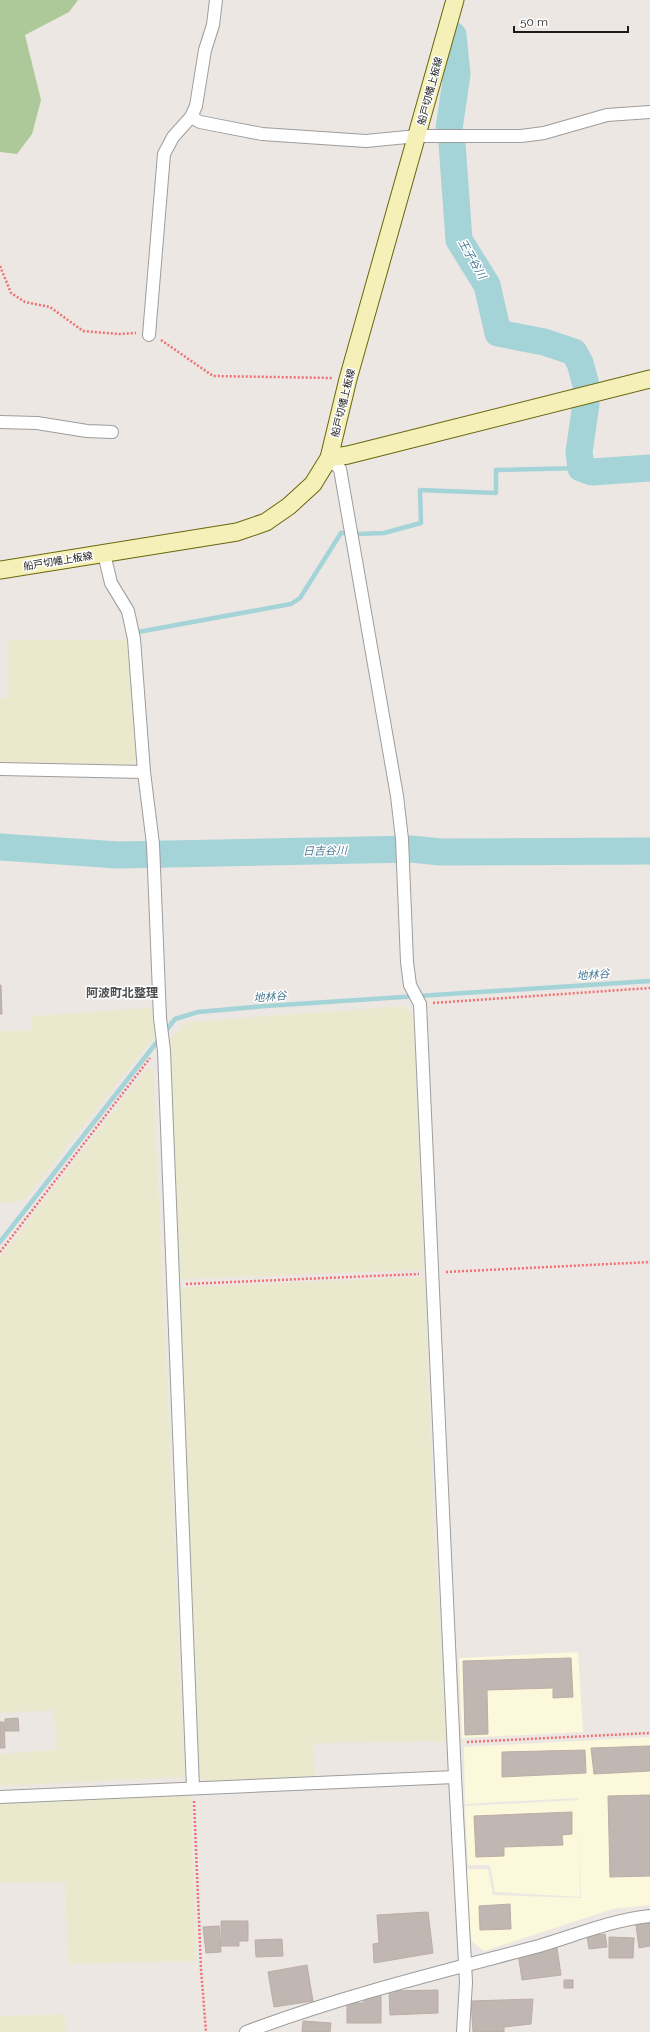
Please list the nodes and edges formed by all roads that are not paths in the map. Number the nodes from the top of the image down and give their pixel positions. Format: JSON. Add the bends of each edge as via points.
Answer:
{"nodes":[{"id":1,"x":216,"y":0,"type":"edge"},
{"id":2,"x":455,"y":0,"type":"edge"},
{"id":3,"x":650,"y":112,"type":"edge"},
{"id":4,"x":191,"y":117,"type":"junction"},
{"id":5,"x":417,"y":136,"type":"junction"},
{"id":6,"x":149,"y":335,"type":"road end"},
{"id":7,"x":650,"y":380,"type":"edge"},
{"id":8,"x":0,"y":422,"type":"edge"},
{"id":9,"x":112,"y":432,"type":"dead end"},
{"id":10,"x":329,"y":458,"type":"junction"},
{"id":11,"x":104,"y":554,"type":"junction"},
{"id":12,"x":0,"y":570,"type":"edge"},
{"id":13,"x":0,"y":769,"type":"edge"},
{"id":14,"x":144,"y":772,"type":"junction"},
{"id":15,"x":455,"y":1777,"type":"junction"},
{"id":16,"x":194,"y":1788,"type":"junction"},
{"id":17,"x":0,"y":1797,"type":"edge"},
{"id":18,"x":650,"y":1916,"type":"edge"},
{"id":19,"x":465,"y":1965,"type":"junction"},
{"id":20,"x":246,"y":2032,"type":"edge"},
{"id":21,"x":463,"y":2032,"type":"edge"}],
"edges":[{"from":1,"to":4,"type":"street","via":[[196,106]]},
{"from":2,"to":5,"type":"main road","name":"船戸切幡上板線"},
{"from":3,"to":5,"type":"street","via":[[606,115],[522,136]]},
{"from":4,"to":5,"type":"street","via":[[200,122],[291,137],[366,141]]},
{"from":4,"to":6,"type":"street","via":[[164,154]]},
{"from":5,"to":10,"type":"main road","name":"船戸切幡上板線","via":[[348,379]]},
{"from":7,"to":10,"type":"main road"},
{"from":8,"to":9,"type":"street","via":[[37,423]]},
{"from":10,"to":11,"type":"main road","name":"船戸切幡上板線","via":[[314,484],[266,522],[237,532]]},
{"from":10,"to":15,"type":"street","via":[[340,469],[397,796],[402,839],[407,962],[410,984],[417,999],[433,1273]]},
{"from":11,"to":12,"type":"main road","name":"船戸切幡上板線"},
{"from":11,"to":14,"type":"street","via":[[111,582],[128,611],[134,639]]},
{"from":13,"to":14,"type":"street"},
{"from":14,"to":16,"type":"street","via":[[154,862],[164,1051]]},
{"from":15,"to":16,"type":"street"},
{"from":15,"to":19,"type":"street"},
{"from":16,"to":17,"type":"street"},
{"from":18,"to":19,"type":"street","via":[[583,1931]]},
{"from":19,"to":20,"type":"street","via":[[365,1992]]},
{"from":19,"to":21,"type":"street"}]}
